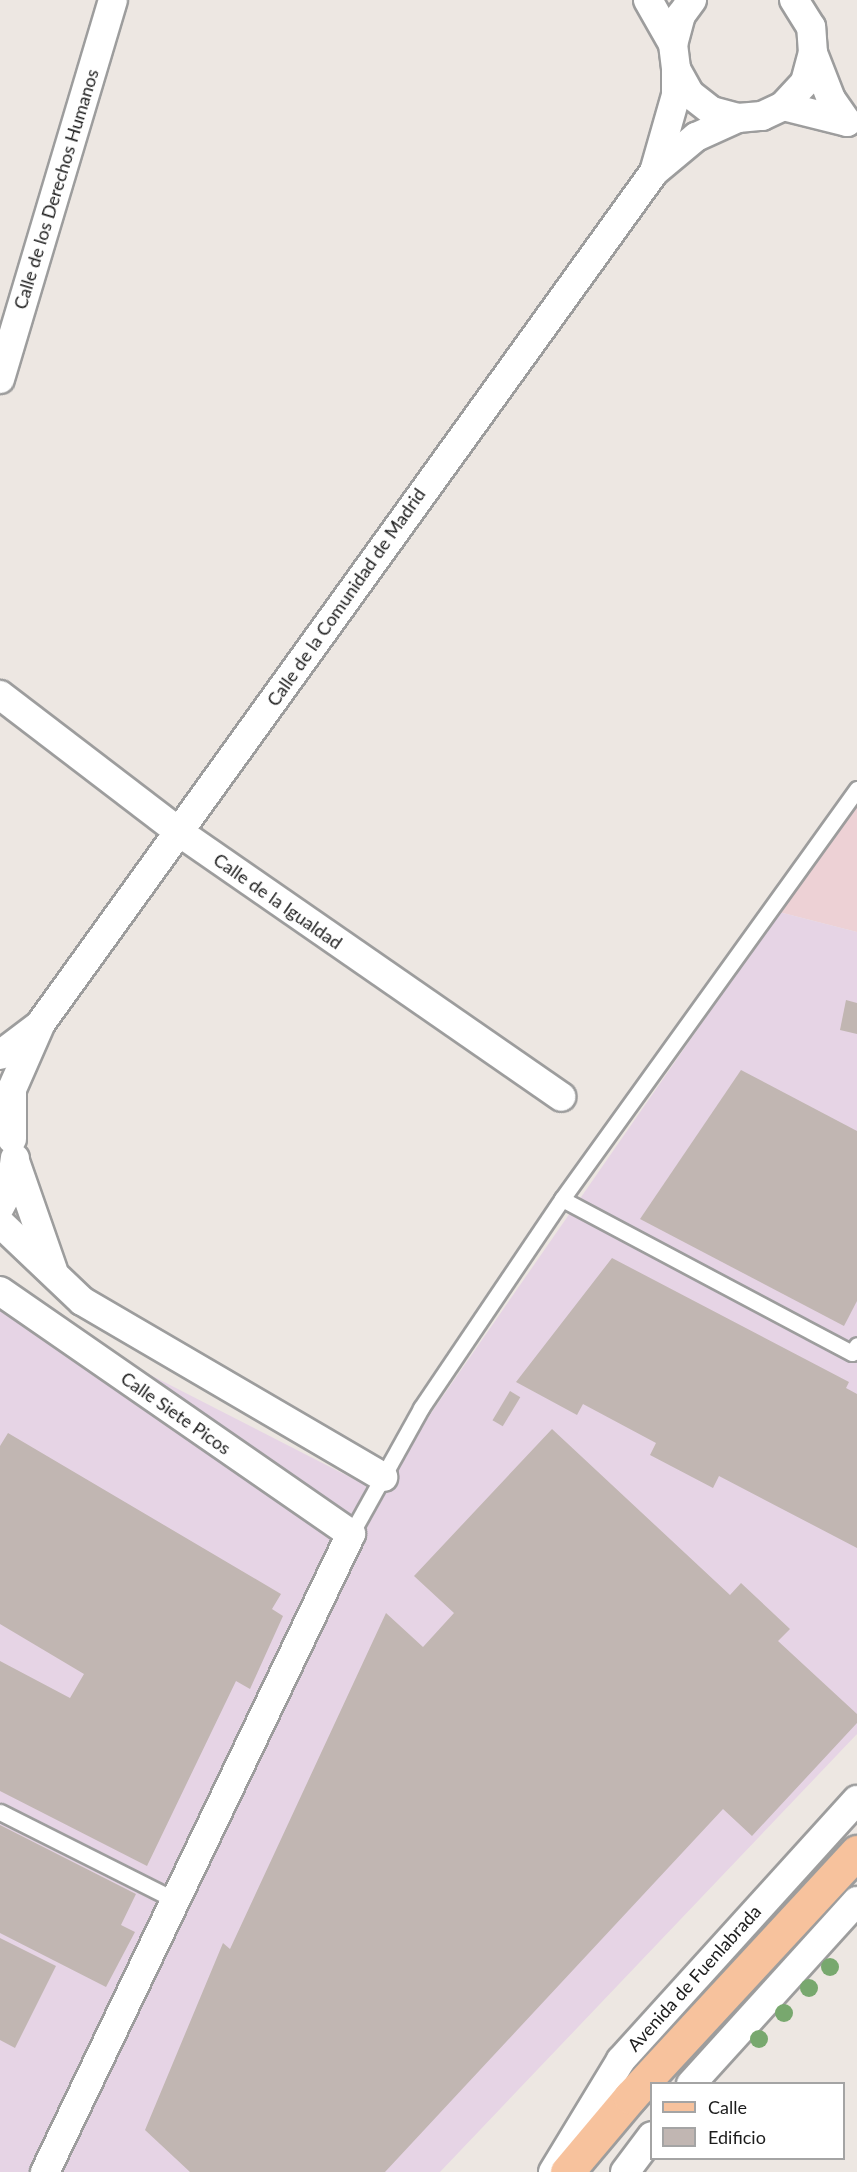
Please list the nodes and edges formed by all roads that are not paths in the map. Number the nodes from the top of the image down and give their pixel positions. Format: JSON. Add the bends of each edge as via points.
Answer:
{"nodes":[{"id":1,"x":113,"y":0,"type":"edge"},
{"id":2,"x":648,"y":0,"type":"edge"},
{"id":3,"x":692,"y":0,"type":"edge"},
{"id":4,"x":794,"y":0,"type":"edge"},
{"id":5,"x":812,"y":27,"type":"edge"},
{"id":6,"x":674,"y":56,"type":"junction"},
{"id":7,"x":783,"y":106,"type":"junction"},
{"id":8,"x":738,"y":118,"type":"junction"},
{"id":9,"x":852,"y":126,"type":"edge"},
{"id":10,"x":654,"y":172,"type":"junction"},
{"id":11,"x":0,"y":379,"type":"edge"},
{"id":12,"x":0,"y":695,"type":"edge"},
{"id":13,"x":857,"y":789,"type":"edge"},
{"id":14,"x":179,"y":832,"type":"junction"},
{"id":15,"x":41,"y":1023,"type":"junction"},
{"id":16,"x":0,"y":1055,"type":"edge"},
{"id":17,"x":561,"y":1097,"type":"dead end"},
{"id":18,"x":9,"y":1139,"type":"edge"},
{"id":19,"x":562,"y":1200,"type":"junction"},
{"id":20,"x":0,"y":1207,"type":"edge"},
{"id":21,"x":0,"y":1223,"type":"edge"},
{"id":22,"x":55,"y":1275,"type":"junction"},
{"id":23,"x":0,"y":1291,"type":"edge"},
{"id":24,"x":857,"y":1345,"type":"edge"},
{"id":25,"x":383,"y":1477,"type":"junction"},
{"id":26,"x":351,"y":1534,"type":"junction"},
{"id":27,"x":857,"y":1800,"type":"edge"},
{"id":28,"x":0,"y":1812,"type":"edge"},
{"id":29,"x":857,"y":1852,"type":"edge"},
{"id":30,"x":176,"y":1900,"type":"junction"},
{"id":31,"x":857,"y":1901,"type":"edge"},
{"id":32,"x":693,"y":2082,"type":"edge"},
{"id":33,"x":630,"y":2097,"type":"junction"},
{"id":34,"x":650,"y":2137,"type":"edge"},
{"id":35,"x":45,"y":2172,"type":"edge"},
{"id":36,"x":553,"y":2172,"type":"edge"},
{"id":37,"x":567,"y":2172,"type":"edge"},
{"id":38,"x":595,"y":2172,"type":"edge"},
{"id":39,"x":625,"y":2172,"type":"edge"}],
"edges":[{"from":1,"to":11,"type":"street","name":"Calle de los Derechos Humanos"},
{"from":2,"to":6,"type":"street"},
{"from":3,"to":6,"type":"street","name":"Calle de la Comunidad de Madrid","via":[[681,15]]},
{"from":4,"to":5,"type":"street"},
{"from":5,"to":7,"type":"street","via":[[805,82]]},
{"from":5,"to":9,"type":"street","via":[[831,99]]},
{"from":6,"to":8,"type":"street","via":[[690,94],[712,111]]},
{"from":6,"to":10,"type":"street","name":"Calle de la Comunidad de Madrid","via":[[676,95]]},
{"from":7,"to":8,"type":"street","via":[[762,116]]},
{"from":7,"to":9,"type":"street"},
{"from":8,"to":10,"type":"street","name":"Calle de la Comunidad de Madrid","via":[[696,137]]},
{"from":10,"to":14,"type":"street","name":"Calle de la Comunidad de Madrid"},
{"from":12,"to":14,"type":"street","name":"Calle de la Igualdad"},
{"from":13,"to":19,"type":"lane"},
{"from":14,"to":15,"type":"street","name":"Calle de la Comunidad de Madrid"},
{"from":14,"to":17,"type":"street","name":"Calle de la Igualdad"},
{"from":15,"to":16,"type":"street"},
{"from":15,"to":18,"type":"street","via":[[12,1089]]},
{"from":18,"to":20,"type":"street","via":[[11,1186]]},
{"from":18,"to":22,"type":"street"},
{"from":19,"to":24,"type":"lane","via":[[852,1353]]},
{"from":19,"to":25,"type":"lane","via":[[421,1408]]},
{"from":21,"to":22,"type":"street"},
{"from":22,"to":25,"type":"street","via":[[82,1301]]},
{"from":23,"to":26,"type":"street","name":"Calle Siete Picos"},
{"from":25,"to":26,"type":"lane"},
{"from":26,"to":30,"type":"street"},
{"from":27,"to":36,"type":"street","name":"Avenida de Fuenlabrada","via":[[621,2060]]},
{"from":28,"to":30,"type":"lane"},
{"from":29,"to":33,"type":"main road","name":"Avenida de Fuenlabrada"},
{"from":30,"to":35,"type":"street"},
{"from":31,"to":32,"type":"street"},
{"from":33,"to":37,"type":"main road","name":"Avenida de Fuenlabrada"},
{"from":33,"to":38,"type":"main road","name":"Avenida de Fuenlabrada"},
{"from":34,"to":39,"type":"street"}]}
